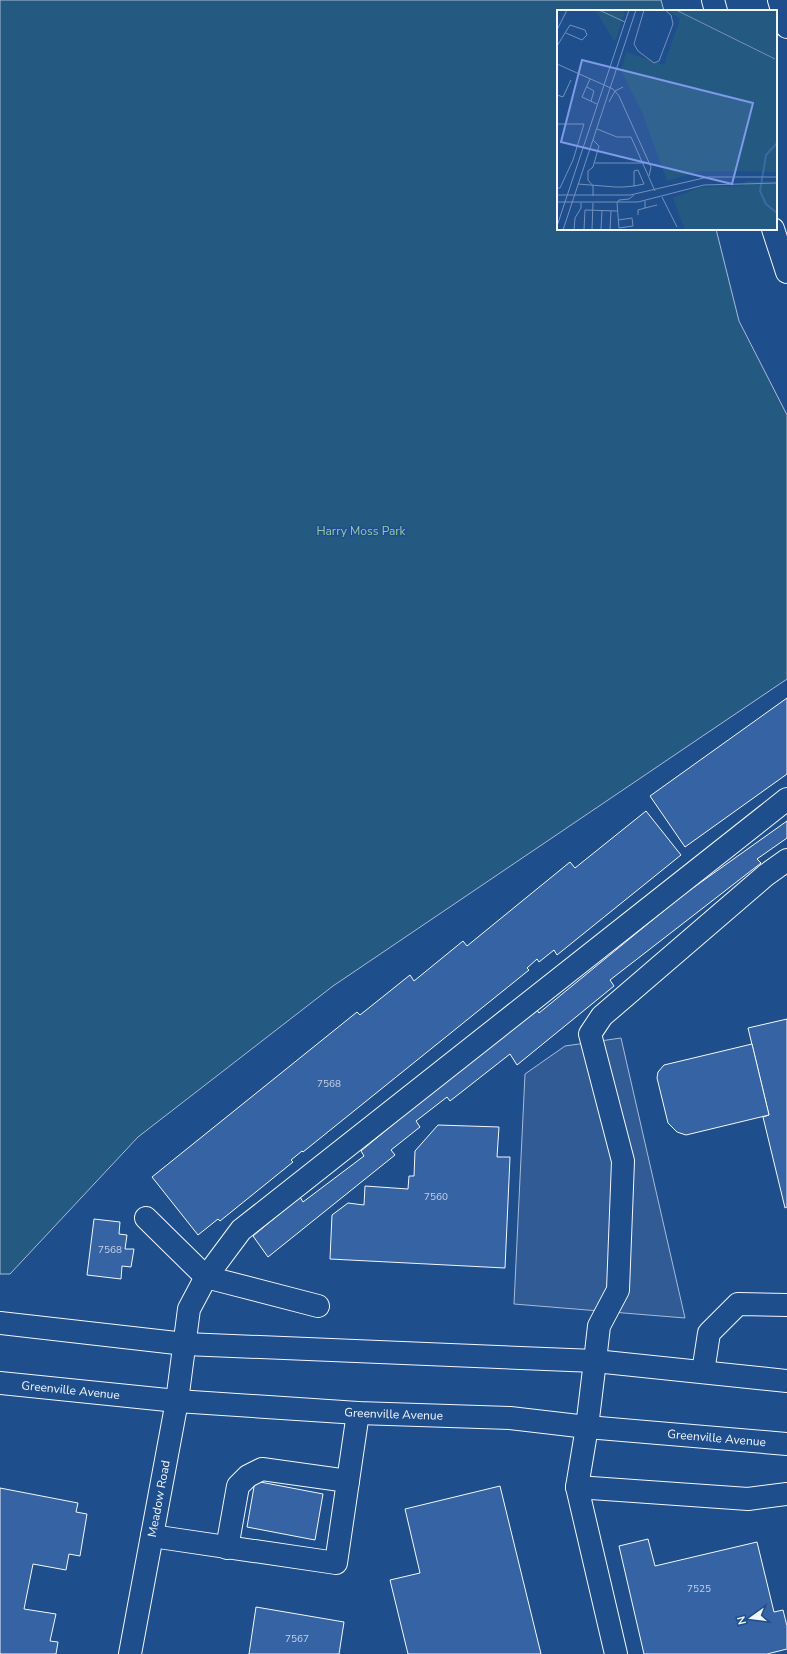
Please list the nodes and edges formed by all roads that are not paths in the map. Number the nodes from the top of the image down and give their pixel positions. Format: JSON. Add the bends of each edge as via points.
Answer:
{"nodes":[{"id":1,"x":713,"y":0,"type":"edge"},
{"id":2,"x":779,"y":0,"type":"edge"},
{"id":3,"x":716,"y":10,"type":"edge"},
{"id":4,"x":787,"y":27,"type":"edge"},
{"id":5,"x":773,"y":230,"type":"edge"},
{"id":6,"x":787,"y":272,"type":"edge"},
{"id":7,"x":787,"y":799,"type":"edge"},
{"id":8,"x":787,"y":860,"type":"edge"},
{"id":9,"x":146,"y":1218,"type":"dead end"},
{"id":10,"x":206,"y":1277,"type":"junction"},
{"id":11,"x":787,"y":1304,"type":"edge"},
{"id":12,"x":318,"y":1306,"type":"dead end"},
{"id":13,"x":0,"y":1323,"type":"edge"},
{"id":14,"x":185,"y":1344,"type":"junction"},
{"id":15,"x":595,"y":1361,"type":"junction"},
{"id":16,"x":703,"y":1372,"type":"junction"},
{"id":17,"x":787,"y":1380,"type":"edge"},
{"id":18,"x":0,"y":1383,"type":"edge"},
{"id":19,"x":177,"y":1401,"type":"junction"},
{"id":20,"x":358,"y":1413,"type":"junction"},
{"id":21,"x":587,"y":1427,"type":"junction"},
{"id":22,"x":787,"y":1444,"type":"edge"},
{"id":23,"x":348,"y":1481,"type":"junction"},
{"id":24,"x":577,"y":1487,"type":"junction"},
{"id":25,"x":787,"y":1494,"type":"edge"},
{"id":26,"x":152,"y":1536,"type":"junction"},
{"id":27,"x":227,"y":1548,"type":"junction"},
{"id":28,"x":130,"y":1654,"type":"edge"},
{"id":29,"x":616,"y":1654,"type":"edge"}],
"edges":[{"from":1,"to":3,"type":"main road"},
{"from":2,"to":4,"type":"main road"},
{"from":5,"to":6,"type":"main road"},
{"from":7,"to":10,"type":"main road","name":"Meadow Road","via":[[240,1230]]},
{"from":8,"to":15,"type":"main road","via":[[766,875],[602,1016],[590,1034],[623,1161],[618,1290],[599,1326]]},
{"from":9,"to":10,"type":"main road"},
{"from":10,"to":12,"type":"main road"},
{"from":10,"to":14,"type":"main road","name":"Meadow Road","via":[[189,1309]]},
{"from":11,"to":16,"type":"main road","via":[[738,1304],[708,1333]]},
{"from":13,"to":14,"type":"main road"},
{"from":14,"to":15,"type":"main road"},
{"from":14,"to":19,"type":"main road","name":"Meadow Road"},
{"from":15,"to":16,"type":"main road"},
{"from":15,"to":21,"type":"main road"},
{"from":16,"to":17,"type":"main road"},
{"from":18,"to":19,"type":"main road","name":"Greenville Avenue"},
{"from":19,"to":20,"type":"main road","name":"Greenville Avenue"},
{"from":19,"to":26,"type":"main road","name":"Meadow Road"},
{"from":20,"to":21,"type":"main road","name":"Greenville Avenue","via":[[510,1418]]},
{"from":20,"to":23,"type":"main road"},
{"from":21,"to":22,"type":"main road","name":"Greenville Avenue"},
{"from":21,"to":24,"type":"main road"},
{"from":23,"to":27,"type":"main road","via":[[262,1469],[248,1476],[238,1486]]},
{"from":23,"to":27,"type":"main road","via":[[336,1563]]},
{"from":24,"to":25,"type":"main road","via":[[748,1499]]},
{"from":24,"to":29,"type":"main road"},
{"from":26,"to":27,"type":"main road"},
{"from":26,"to":28,"type":"main road","name":"Meadow Road"}]}
